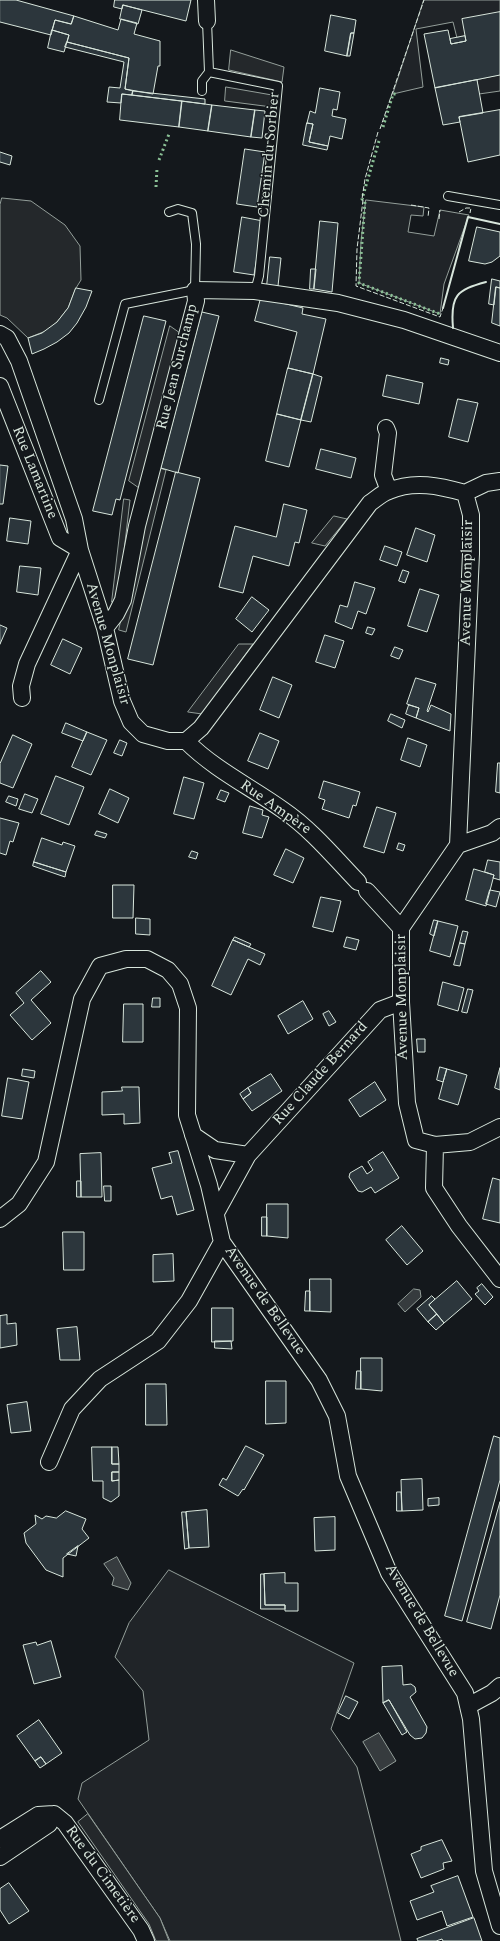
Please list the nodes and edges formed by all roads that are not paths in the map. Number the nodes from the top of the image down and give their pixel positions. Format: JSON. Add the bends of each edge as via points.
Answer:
{"nodes":[{"id":1,"x":206,"y":0,"type":"edge"},
{"id":2,"x":207,"y":21,"type":"joint"},
{"id":3,"x":209,"y":72,"type":"junction"},
{"id":4,"x":202,"y":90,"type":"dead end"},
{"id":5,"x":448,"y":196,"type":"dead end"},
{"id":6,"x":500,"y":205,"type":"edge"},
{"id":7,"x":169,"y":212,"type":"dead end"},
{"id":8,"x":195,"y":290,"type":"junction"},
{"id":9,"x":255,"y":291,"type":"junction"},
{"id":10,"x":0,"y":334,"type":"edge"},
{"id":11,"x":500,"y":353,"type":"edge"},
{"id":12,"x":0,"y":386,"type":"edge"},
{"id":13,"x":99,"y":400,"type":"dead end"},
{"id":14,"x":386,"y":428,"type":"dead end"},
{"id":15,"x":500,"y":481,"type":"edge"},
{"id":16,"x":388,"y":491,"type":"junction"},
{"id":17,"x":465,"y":493,"type":"junction"},
{"id":18,"x":80,"y":550,"type":"junction"},
{"id":19,"x":105,"y":628,"type":"junction"},
{"id":20,"x":22,"y":698,"type":"dead end"},
{"id":21,"x":186,"y":742,"type":"junction"},
{"id":22,"x":500,"y":828,"type":"edge"},
{"id":23,"x":458,"y":845,"type":"junction"},
{"id":24,"x":401,"y":928,"type":"junction"},
{"id":25,"x":401,"y":1002,"type":"junction"},
{"id":26,"x":500,"y":1127,"type":"edge"},
{"id":27,"x":193,"y":1135,"type":"junction"},
{"id":28,"x":435,"y":1145,"type":"junction"},
{"id":29,"x":248,"y":1155,"type":"junction"},
{"id":30,"x":216,"y":1213,"type":"junction"},
{"id":31,"x":0,"y":1219,"type":"edge"},
{"id":32,"x":222,"y":1242,"type":"junction"},
{"id":33,"x":500,"y":1279,"type":"edge"},
{"id":34,"x":49,"y":1462,"type":"dead end"},
{"id":35,"x":500,"y":1686,"type":"edge"},
{"id":36,"x":468,"y":1706,"type":"junction"},
{"id":37,"x":54,"y":1814,"type":"junction"},
{"id":38,"x":0,"y":1839,"type":"edge"},
{"id":39,"x":0,"y":1857,"type":"edge"},
{"id":40,"x":500,"y":1926,"type":"edge"},
{"id":41,"x":146,"y":1941,"type":"edge"}],
"edges":[{"from":1,"to":2,"type":"street"},
{"from":2,"to":3,"type":"lane"},
{"from":3,"to":4,"type":"lane","via":[[202,81]]},
{"from":3,"to":9,"type":"lane","name":"Chemin du Sorbier","via":[[278,86],[259,276]]},
{"from":5,"to":6,"type":"lane"},
{"from":7,"to":8,"type":"lane","via":[[178,209],[192,213],[196,244]]},
{"from":8,"to":9,"type":"street","name":"Rue Jean Surchamp"},
{"from":8,"to":13,"type":"lane","via":[[125,304]]},
{"from":8,"to":19,"type":"street","name":"Rue Jean Surchamp","via":[[196,301],[137,526],[123,600]]},
{"from":9,"to":11,"type":"street","name":"Rue Jean Surchamp","via":[[338,303],[404,320]]},
{"from":10,"to":18,"type":"street","name":"Avenue Monplaisir","via":[[7,338],[19,362],[74,519]]},
{"from":12,"to":18,"type":"street","name":"Rue Lamartine","via":[[60,538]]},
{"from":14,"to":16,"type":"street","via":[[388,433],[383,475]]},
{"from":15,"to":17,"type":"street","via":[[486,483]]},
{"from":16,"to":17,"type":"street","via":[[416,484],[439,486]]},
{"from":16,"to":21,"type":"street","via":[[370,503],[204,724]]},
{"from":17,"to":23,"type":"street","name":"Avenue Monplaisir","via":[[471,515],[471,554]]},
{"from":18,"to":19,"type":"street","name":"Avenue Monplaisir"},
{"from":18,"to":20,"type":"street","via":[[27,664],[21,686]]},
{"from":19,"to":21,"type":"street","name":"Avenue Monplaisir","via":[[122,701],[131,722],[143,734],[168,741]]},
{"from":21,"to":24,"type":"street","name":"Rue Ampère","via":[[202,757],[283,810],[314,834]]},
{"from":22,"to":23,"type":"street"},
{"from":23,"to":24,"type":"street","name":"Avenue Monplaisir"},
{"from":24,"to":25,"type":"street","name":"Avenue Monplaisir"},
{"from":25,"to":28,"type":"street","name":"Avenue Monplaisir","via":[[406,1103],[416,1140]]},
{"from":25,"to":29,"type":"street","name":"Rue Claude Bernard","via":[[380,1010]]},
{"from":26,"to":28,"type":"street","via":[[470,1142]]},
{"from":27,"to":29,"type":"street","via":[[215,1150]]},
{"from":27,"to":30,"type":"street","name":"Avenue de Bellevue","via":[[210,1185]]},
{"from":27,"to":31,"type":"street","name":"Avenue de Bellevue","via":[[187,1115],[188,1008],[180,984],[168,970],[147,959],[126,959],[100,966],[82,999],[46,1162],[19,1204]]},
{"from":28,"to":33,"type":"street","via":[[434,1188],[459,1226]]},
{"from":29,"to":30,"type":"street","name":"Rue Claude Bernard"},
{"from":30,"to":32,"type":"street","name":"Avenue de Bellevue"},
{"from":32,"to":34,"type":"street","via":[[189,1300],[158,1341],[100,1379],[72,1409]]},
{"from":32,"to":36,"type":"street","name":"Avenue de Bellevue","via":[[319,1380],[337,1416],[348,1476],[389,1573],[465,1693]]},
{"from":35,"to":36,"type":"street"},
{"from":36,"to":40,"type":"street","name":"Avenue de Bellevue","via":[[484,1871]]},
{"from":37,"to":38,"type":"street","via":[[38,1815]]},
{"from":37,"to":39,"type":"street","via":[[49,1824]]},
{"from":37,"to":41,"type":"street","name":"Rue du Cimetière","via":[[65,1823],[141,1930]]}]}
